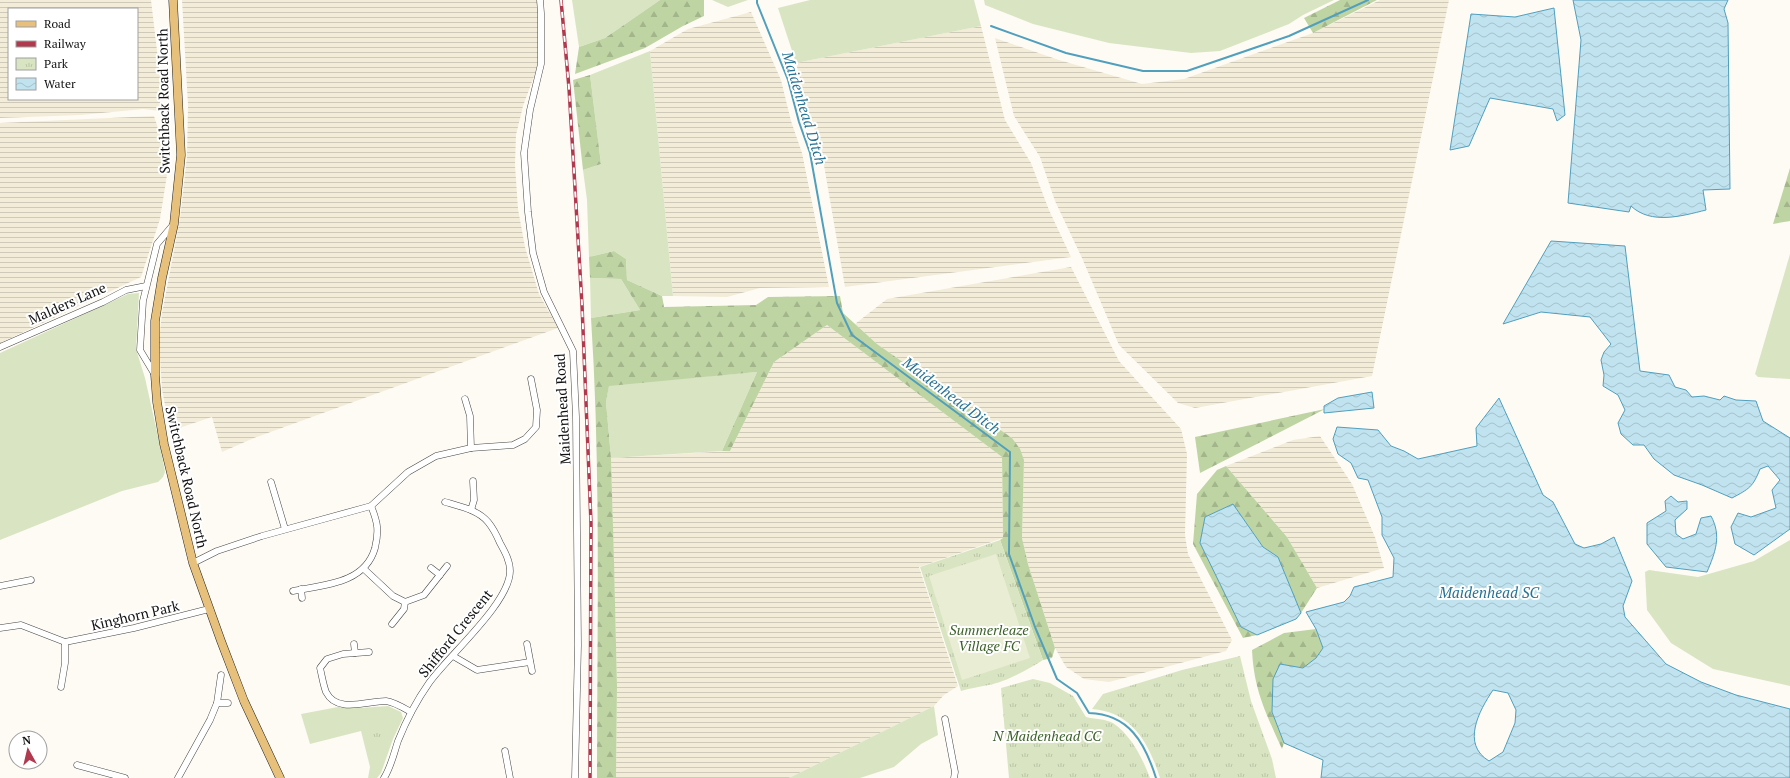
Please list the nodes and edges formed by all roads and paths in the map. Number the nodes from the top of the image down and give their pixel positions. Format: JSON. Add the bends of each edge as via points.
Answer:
{"nodes":[{"id":1,"x":173,"y":0,"type":"edge"},
{"id":2,"x":540,"y":0,"type":"edge"},
{"id":3,"x":174,"y":224,"type":"junction"},
{"id":4,"x":146,"y":286,"type":"junction"},
{"id":5,"x":0,"y":347,"type":"edge"},
{"id":6,"x":155,"y":376,"type":"junction"},
{"id":7,"x":532,"y":379,"type":"dead end"},
{"id":8,"x":465,"y":399,"type":"dead end"},
{"id":9,"x":472,"y":448,"type":"junction"},
{"id":10,"x":473,"y":480,"type":"dead end"},
{"id":11,"x":271,"y":482,"type":"dead end"},
{"id":12,"x":445,"y":502,"type":"dead end"},
{"id":13,"x":371,"y":506,"type":"junction"},
{"id":14,"x":471,"y":510,"type":"junction"},
{"id":15,"x":285,"y":529,"type":"junction"},
{"id":16,"x":193,"y":563,"type":"junction"},
{"id":17,"x":447,"y":566,"type":"dead end"},
{"id":18,"x":431,"y":568,"type":"dead end"},
{"id":19,"x":364,"y":569,"type":"junction"},
{"id":20,"x":440,"y":574,"type":"junction"},
{"id":21,"x":32,"y":580,"type":"dead end"},
{"id":22,"x":0,"y":586,"type":"edge"},
{"id":23,"x":301,"y":589,"type":"junction"},
{"id":24,"x":293,"y":591,"type":"dead end"},
{"id":25,"x":302,"y":598,"type":"dead end"},
{"id":26,"x":405,"y":602,"type":"junction"},
{"id":27,"x":209,"y":609,"type":"junction"},
{"id":28,"x":392,"y":624,"type":"dead end"},
{"id":29,"x":0,"y":628,"type":"edge"},
{"id":30,"x":65,"y":642,"type":"junction"},
{"id":31,"x":354,"y":644,"type":"dead end"},
{"id":32,"x":527,"y":644,"type":"dead end"},
{"id":33,"x":369,"y":652,"type":"dead end"},
{"id":34,"x":355,"y":653,"type":"junction"},
{"id":35,"x":453,"y":656,"type":"junction"},
{"id":36,"x":530,"y":662,"type":"junction"},
{"id":37,"x":312,"y":666,"type":"dead end"},
{"id":38,"x":320,"y":668,"type":"junction"},
{"id":39,"x":532,"y":671,"type":"dead end"},
{"id":40,"x":221,"y":675,"type":"dead end"},
{"id":41,"x":61,"y":687,"type":"dead end"},
{"id":42,"x":217,"y":702,"type":"junction"},
{"id":43,"x":228,"y":703,"type":"dead end"},
{"id":44,"x":411,"y":712,"type":"junction"},
{"id":45,"x":945,"y":719,"type":"dead end"},
{"id":46,"x":506,"y":751,"type":"dead end"},
{"id":47,"x":77,"y":765,"type":"dead end"},
{"id":48,"x":125,"y":778,"type":"edge"},
{"id":49,"x":178,"y":778,"type":"edge"},
{"id":50,"x":280,"y":778,"type":"edge"},
{"id":51,"x":384,"y":778,"type":"edge"},
{"id":52,"x":510,"y":778,"type":"edge"},
{"id":53,"x":575,"y":778,"type":"edge"},
{"id":54,"x":954,"y":778,"type":"edge"}],
"edges":[{"from":1,"to":3,"type":"main road","name":"Switchback Road North","via":[[181,155]]},
{"from":2,"to":53,"type":"street","name":"Maidenhead Road","via":[[541,64],[530,110],[524,153],[533,253],[544,292],[573,352],[578,645]]},
{"from":3,"to":4,"type":"street","via":[[156,244]]},
{"from":3,"to":6,"type":"main road","name":"Switchback Road North","via":[[155,321]]},
{"from":4,"to":5,"type":"street","name":"Malders Lane","via":[[126,290]]},
{"from":4,"to":6,"type":"street","via":[[140,350]]},
{"from":6,"to":16,"type":"main road","name":"Switchback Road North","via":[[164,444]]},
{"from":7,"to":9,"type":"street","via":[[537,410],[536,427],[525,439],[512,445]]},
{"from":8,"to":9,"type":"street","via":[[470,416]]},
{"from":9,"to":13,"type":"street","via":[[436,456],[408,472]]},
{"from":10,"to":14,"type":"street","via":[[474,500]]},
{"from":11,"to":15,"type":"street"},
{"from":12,"to":14,"type":"street","name":"Shifford Crescent"},
{"from":13,"to":15,"type":"street"},
{"from":13,"to":19,"type":"street","via":[[377,522],[378,536]]},
{"from":14,"to":35,"type":"street","name":"Shifford Crescent","via":[[488,521],[507,556],[510,572],[508,583],[493,608]]},
{"from":15,"to":16,"type":"street","via":[[217,551]]},
{"from":16,"to":27,"type":"main road","name":"Switchback Road North"},
{"from":17,"to":20,"type":"street"},
{"from":18,"to":20,"type":"street"},
{"from":19,"to":23,"type":"street","via":[[331,584]]},
{"from":19,"to":26,"type":"street","via":[[393,596]]},
{"from":20,"to":26,"type":"street","via":[[424,595]]},
{"from":21,"to":22,"type":"street"},
{"from":23,"to":24,"type":"street"},
{"from":23,"to":25,"type":"street"},
{"from":26,"to":28,"type":"street","via":[[404,609]]},
{"from":27,"to":30,"type":"street","name":"Kinghorn Park"},
{"from":27,"to":50,"type":"main road","name":"Switchback Road North","via":[[244,701]]},
{"from":29,"to":30,"type":"street","via":[[21,625]]},
{"from":30,"to":41,"type":"street"},
{"from":31,"to":34,"type":"street"},
{"from":32,"to":36,"type":"street"},
{"from":33,"to":34,"type":"street"},
{"from":34,"to":38,"type":"street","via":[[327,659]]},
{"from":35,"to":36,"type":"street","via":[[477,670]]},
{"from":35,"to":44,"type":"street","name":"Shifford Crescent","via":[[436,673]]},
{"from":36,"to":39,"type":"street"},
{"from":37,"to":38,"type":"street"},
{"from":38,"to":44,"type":"street","via":[[326,691],[333,701],[348,704],[387,701]]},
{"from":40,"to":42,"type":"street"},
{"from":42,"to":43,"type":"street"},
{"from":42,"to":49,"type":"street"},
{"from":44,"to":51,"type":"street","name":"Shifford Crescent"},
{"from":45,"to":54,"type":"street"},
{"from":46,"to":52,"type":"street"},
{"from":47,"to":48,"type":"street"}]}
